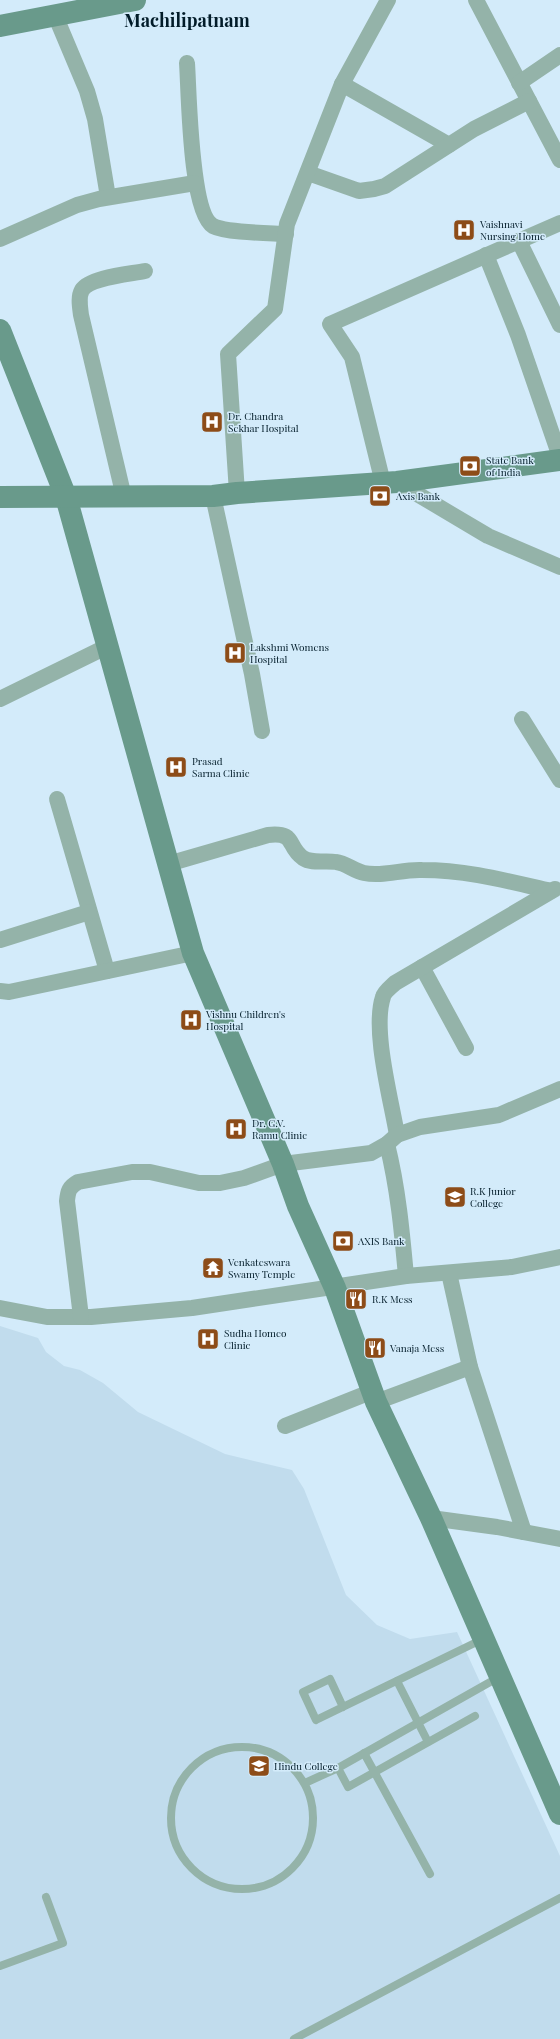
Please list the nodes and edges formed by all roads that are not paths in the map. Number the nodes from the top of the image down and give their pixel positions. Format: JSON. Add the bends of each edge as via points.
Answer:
{"nodes":[{"id":1,"x":135,"y":0,"type":"edge"},
{"id":2,"x":388,"y":0,"type":"edge"},
{"id":3,"x":476,"y":0,"type":"edge"},
{"id":4,"x":55,"y":15,"type":"junction"},
{"id":5,"x":0,"y":26,"type":"edge"},
{"id":6,"x":560,"y":55,"type":"edge"},
{"id":7,"x":187,"y":63,"type":"dead end"},
{"id":8,"x":520,"y":83,"type":"junction"},
{"id":9,"x":342,"y":84,"type":"junction"},
{"id":10,"x":529,"y":101,"type":"junction"},
{"id":11,"x":449,"y":144,"type":"junction"},
{"id":12,"x":560,"y":160,"type":"edge"},
{"id":13,"x":308,"y":174,"type":"junction"},
{"id":14,"x":195,"y":183,"type":"junction"},
{"id":15,"x":108,"y":198,"type":"junction"},
{"id":16,"x":560,"y":223,"type":"edge"},
{"id":17,"x":286,"y":234,"type":"junction"},
{"id":18,"x":0,"y":239,"type":"edge"},
{"id":19,"x":519,"y":241,"type":"junction"},
{"id":20,"x":486,"y":255,"type":"junction"},
{"id":21,"x":145,"y":271,"type":"dead end"},
{"id":22,"x":560,"y":324,"type":"edge"},
{"id":23,"x":0,"y":330,"type":"edge"},
{"id":24,"x":560,"y":457,"type":"edge"},
{"id":25,"x":560,"y":460,"type":"edge"},
{"id":26,"x":390,"y":483,"type":"junction"},
{"id":27,"x":237,"y":493,"type":"junction"},
{"id":28,"x":213,"y":496,"type":"junction"},
{"id":29,"x":0,"y":497,"type":"edge"},
{"id":30,"x":124,"y":497,"type":"junction"},
{"id":31,"x":66,"y":498,"type":"junction"},
{"id":32,"x":560,"y":567,"type":"edge"},
{"id":33,"x":108,"y":646,"type":"junction"},
{"id":34,"x":0,"y":699,"type":"edge"},
{"id":35,"x":522,"y":719,"type":"dead end"},
{"id":36,"x":262,"y":731,"type":"dead end"},
{"id":37,"x":560,"y":780,"type":"edge"},
{"id":38,"x":57,"y":799,"type":"dead end"},
{"id":39,"x":168,"y":864,"type":"junction"},
{"id":40,"x":555,"y":889,"type":"edge"},
{"id":41,"x":89,"y":912,"type":"junction"},
{"id":42,"x":0,"y":940,"type":"edge"},
{"id":43,"x":193,"y":953,"type":"junction"},
{"id":44,"x":422,"y":967,"type":"junction"},
{"id":45,"x":107,"y":971,"type":"junction"},
{"id":46,"x":0,"y":991,"type":"edge"},
{"id":47,"x":466,"y":1048,"type":"dead end"},
{"id":48,"x":560,"y":1089,"type":"edge"},
{"id":49,"x":392,"y":1140,"type":"junction"},
{"id":50,"x":283,"y":1164,"type":"junction"},
{"id":51,"x":560,"y":1257,"type":"edge"},
{"id":52,"x":449,"y":1272,"type":"junction"},
{"id":53,"x":406,"y":1276,"type":"junction"},
{"id":54,"x":335,"y":1288,"type":"junction"},
{"id":55,"x":0,"y":1308,"type":"edge"},
{"id":56,"x":81,"y":1317,"type":"junction"},
{"id":57,"x":470,"y":1367,"type":"junction"},
{"id":58,"x":375,"y":1397,"type":"junction"},
{"id":59,"x":286,"y":1426,"type":"dead end"},
{"id":60,"x":431,"y":1518,"type":"junction"},
{"id":61,"x":524,"y":1532,"type":"junction"},
{"id":62,"x":560,"y":1539,"type":"edge"},
{"id":63,"x":483,"y":1639,"type":"junction"},
{"id":64,"x":500,"y":1677,"type":"junction"},
{"id":65,"x":397,"y":1681,"type":"junction"},
{"id":66,"x":343,"y":1707,"type":"junction"},
{"id":67,"x":475,"y":1716,"type":"dead end"},
{"id":68,"x":418,"y":1722,"type":"junction"},
{"id":69,"x":428,"y":1742,"type":"junction"},
{"id":70,"x":364,"y":1753,"type":"junction"},
{"id":71,"x":338,"y":1768,"type":"junction"},
{"id":72,"x":374,"y":1772,"type":"junction"},
{"id":73,"x":305,"y":1783,"type":"junction"},
{"id":74,"x":560,"y":1814,"type":"edge"},
{"id":75,"x":430,"y":1874,"type":"dead end"},
{"id":76,"x":46,"y":1897,"type":"dead end"},
{"id":77,"x":560,"y":1898,"type":"edge"},
{"id":78,"x":0,"y":1966,"type":"edge"},
{"id":79,"x":294,"y":2039,"type":"edge"}],
"edges":[{"from":1,"to":4,"type":"street"},
{"from":2,"to":9,"type":"street"},
{"from":3,"to":8,"type":"street"},
{"from":4,"to":5,"type":"street"},
{"from":4,"to":15,"type":"street","via":[[87,91],[95,119]]},
{"from":6,"to":8,"type":"street"},
{"from":7,"to":14,"type":"street"},
{"from":8,"to":10,"type":"street"},
{"from":9,"to":11,"type":"street"},
{"from":9,"to":13,"type":"street"},
{"from":10,"to":11,"type":"street","via":[[504,112]]},
{"from":10,"to":12,"type":"street"},
{"from":11,"to":13,"type":"street","via":[[385,186],[374,189],[359,191]]},
{"from":13,"to":17,"type":"street"},
{"from":14,"to":15,"type":"street"},
{"from":14,"to":17,"type":"street","via":[[204,216],[213,226]]},
{"from":15,"to":18,"type":"street","via":[[77,205]]},
{"from":16,"to":19,"type":"street"},
{"from":17,"to":27,"type":"street","via":[[275,309],[228,354]]},
{"from":19,"to":20,"type":"street"},
{"from":19,"to":22,"type":"street"},
{"from":20,"to":24,"type":"street","via":[[518,335]]},
{"from":20,"to":26,"type":"street","via":[[330,324],[352,357]]},
{"from":21,"to":30,"type":"street","via":[[91,282],[82,290],[80,301],[81,315]]},
{"from":23,"to":31,"type":"street"},
{"from":25,"to":26,"type":"street"},
{"from":26,"to":27,"type":"street"},
{"from":26,"to":32,"type":"street","via":[[488,536]]},
{"from":27,"to":28,"type":"street"},
{"from":28,"to":30,"type":"street"},
{"from":28,"to":36,"type":"street"},
{"from":29,"to":31,"type":"street"},
{"from":30,"to":31,"type":"street"},
{"from":31,"to":33,"type":"street"},
{"from":33,"to":34,"type":"street"},
{"from":33,"to":39,"type":"street"},
{"from":35,"to":37,"type":"street"},
{"from":38,"to":41,"type":"street"},
{"from":39,"to":40,"type":"street","via":[[268,835],[281,834],[288,838],[306,860],[337,862],[362,873],[420,870],[477,874]]},
{"from":39,"to":43,"type":"street"},
{"from":40,"to":44,"type":"street"},
{"from":41,"to":42,"type":"street"},
{"from":41,"to":45,"type":"street"},
{"from":43,"to":45,"type":"street"},
{"from":43,"to":50,"type":"street"},
{"from":44,"to":47,"type":"street"},
{"from":44,"to":49,"type":"street","via":[[395,983],[383,995],[380,1012],[379,1035]]},
{"from":45,"to":46,"type":"street","via":[[9,992]]},
{"from":48,"to":49,"type":"street","via":[[499,1115],[420,1127]]},
{"from":49,"to":50,"type":"street","via":[[371,1153]]},
{"from":49,"to":53,"type":"street"},
{"from":50,"to":54,"type":"street","via":[[298,1206]]},
{"from":50,"to":56,"type":"street","via":[[244,1178],[220,1183],[199,1183],[150,1172],[132,1172],[78,1182],[71,1186],[67,1201]]},
{"from":51,"to":52,"type":"street","via":[[512,1267]]},
{"from":52,"to":53,"type":"street"},
{"from":52,"to":57,"type":"street"},
{"from":53,"to":54,"type":"street"},
{"from":54,"to":56,"type":"street","via":[[192,1308]]},
{"from":54,"to":58,"type":"street"},
{"from":55,"to":56,"type":"street","via":[[47,1317]]},
{"from":57,"to":58,"type":"street"},
{"from":57,"to":61,"type":"street"},
{"from":58,"to":59,"type":"street"},
{"from":58,"to":60,"type":"street"},
{"from":60,"to":61,"type":"street"},
{"from":60,"to":63,"type":"street"},
{"from":61,"to":62,"type":"street"},
{"from":63,"to":64,"type":"street"},
{"from":63,"to":65,"type":"lane"},
{"from":64,"to":68,"type":"lane"},
{"from":64,"to":74,"type":"street"},
{"from":65,"to":66,"type":"lane"},
{"from":65,"to":68,"type":"lane"},
{"from":66,"to":66,"type":"lane","via":[[316,1720],[303,1692],[330,1679]]},
{"from":67,"to":69,"type":"lane"},
{"from":68,"to":69,"type":"lane"},
{"from":68,"to":70,"type":"lane"},
{"from":69,"to":72,"type":"lane"},
{"from":70,"to":71,"type":"lane"},
{"from":70,"to":72,"type":"lane"},
{"from":71,"to":72,"type":"lane","via":[[348,1787]]},
{"from":71,"to":73,"type":"lane"},
{"from":72,"to":75,"type":"lane"},
{"from":73,"to":73,"type":"lane","via":[[313,1806],[312,1831],[304,1854],[288,1873],[266,1885],[242,1889],[218,1885],[197,1873],[181,1854],[173,1833],[172,1810],[178,1789],[190,1770],[207,1756],[228,1748],[251,1747],[273,1753],[291,1765]]},
{"from":76,"to":78,"type":"lane","via":[[63,1943]]},
{"from":77,"to":79,"type":"lane"}]}
